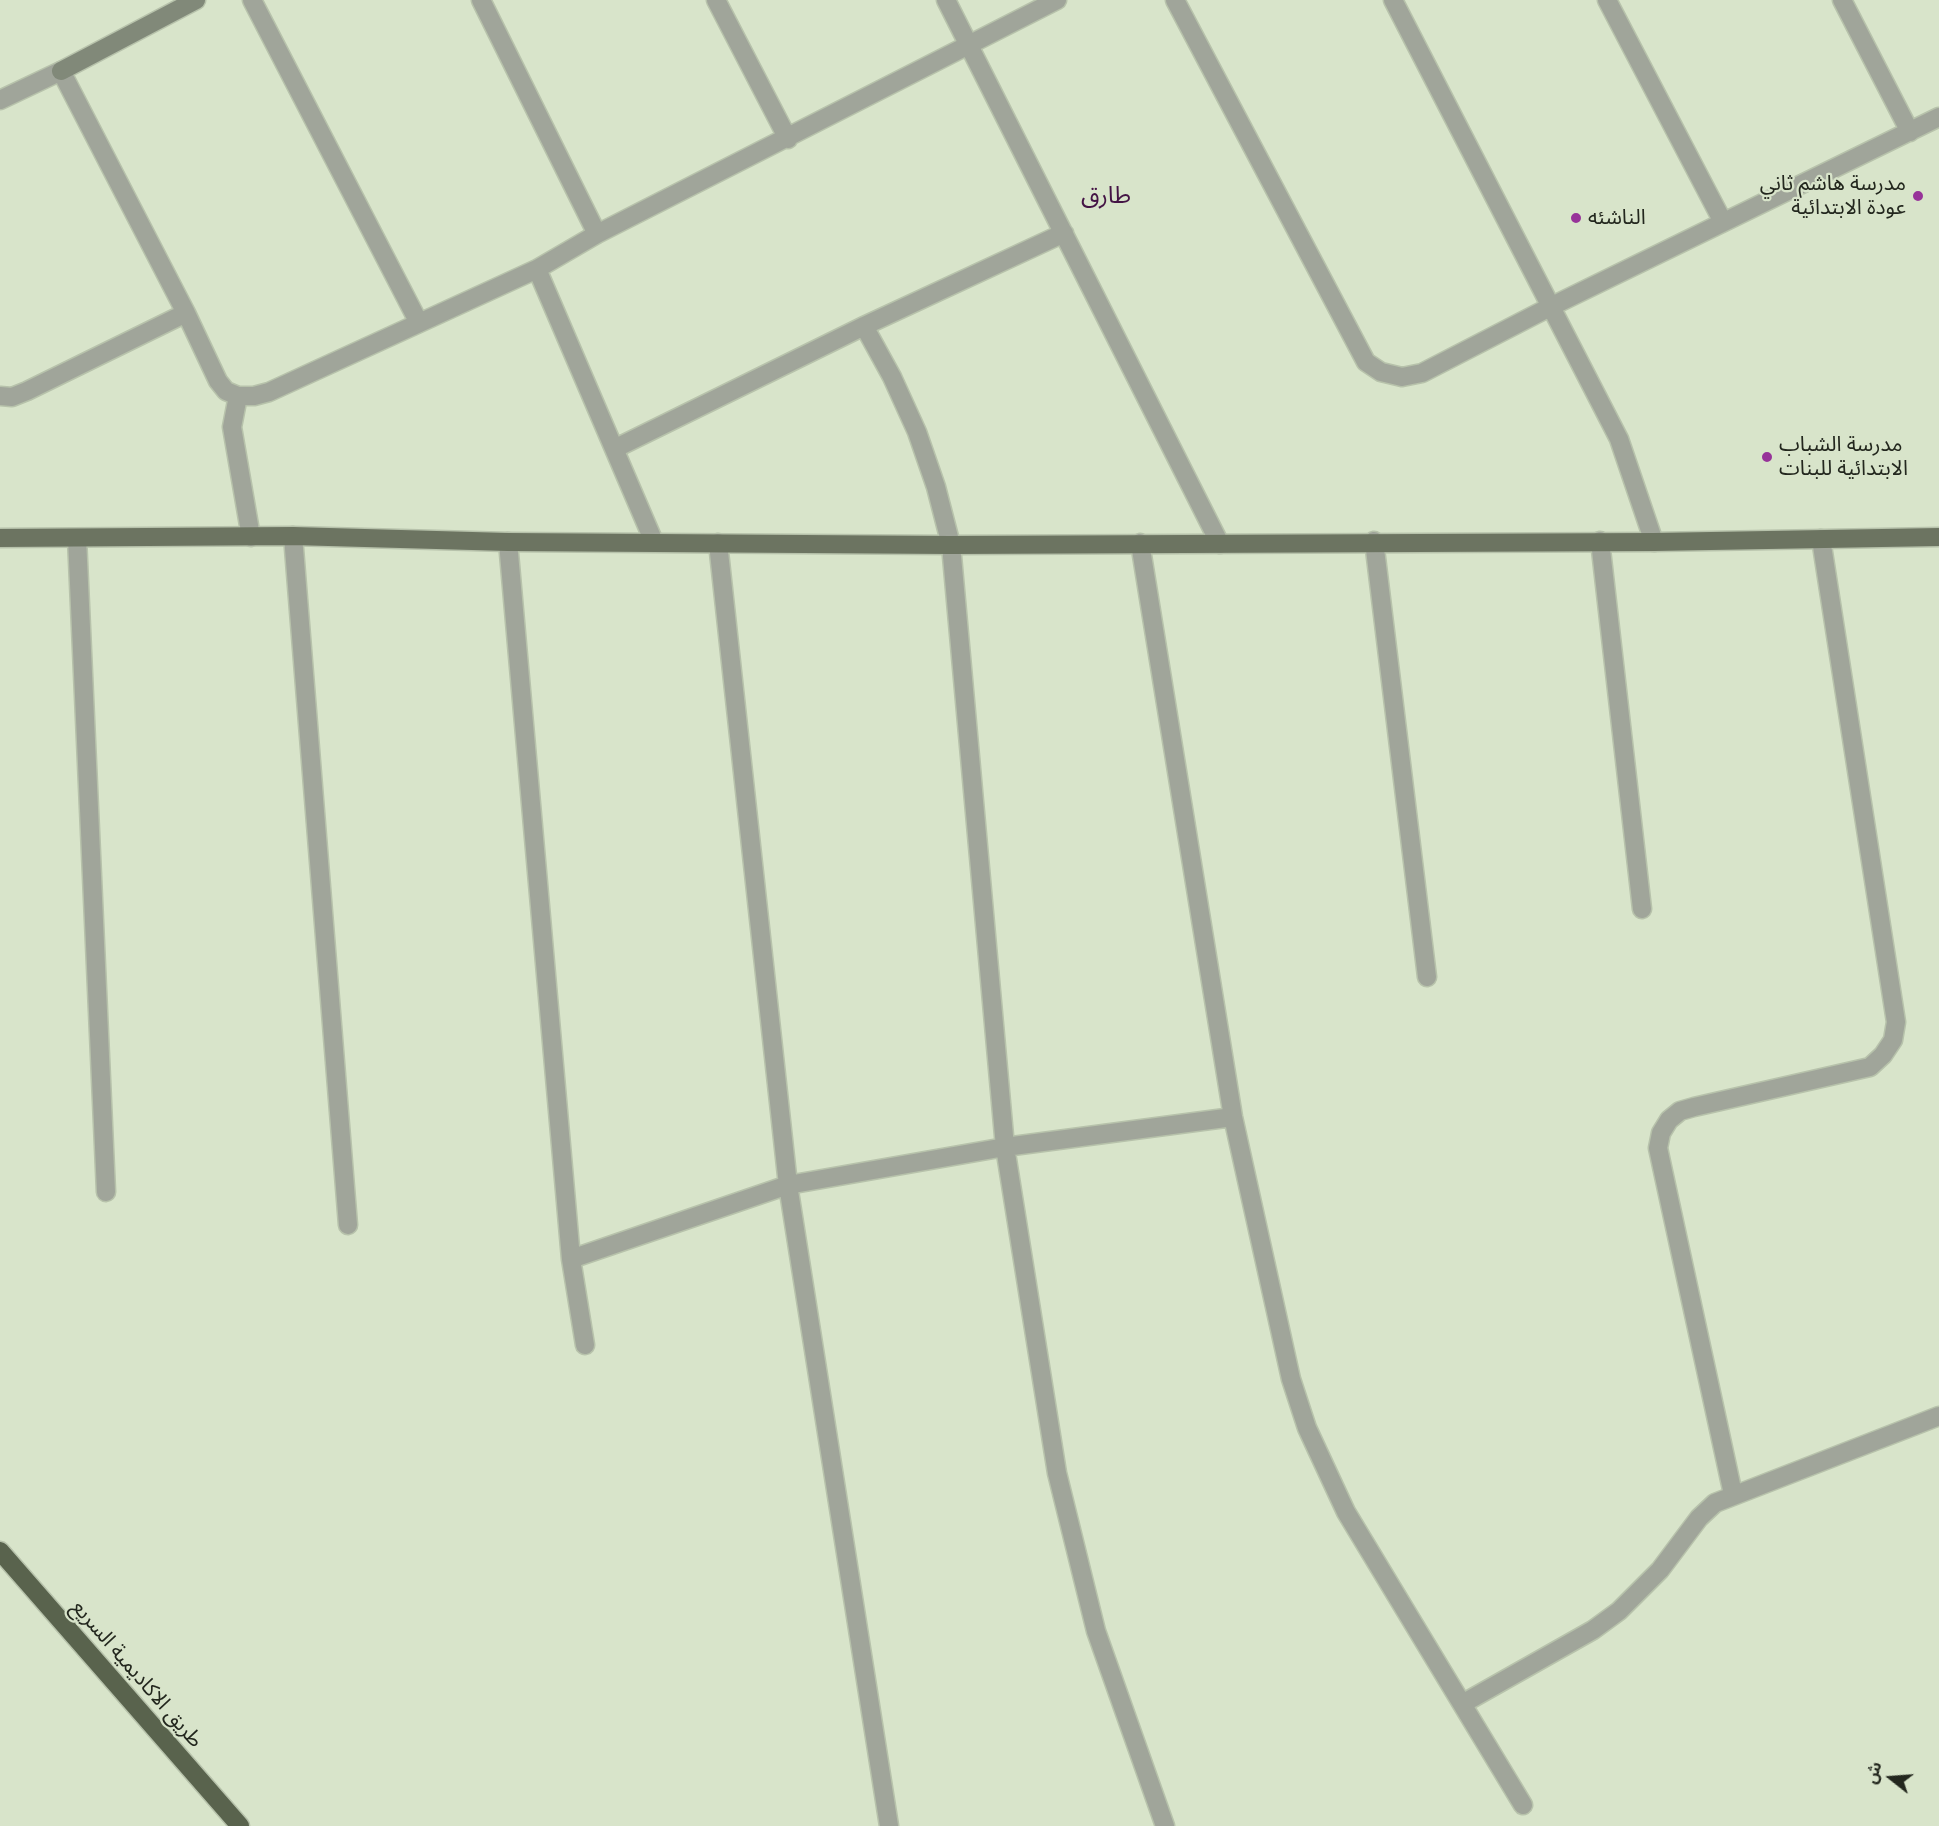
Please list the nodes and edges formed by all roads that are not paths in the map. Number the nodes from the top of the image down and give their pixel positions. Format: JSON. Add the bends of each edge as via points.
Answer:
{"nodes":[{"id":1,"x":196,"y":0,"type":"edge"},
{"id":2,"x":252,"y":0,"type":"edge"},
{"id":3,"x":481,"y":0,"type":"edge"},
{"id":4,"x":716,"y":0,"type":"edge"},
{"id":5,"x":946,"y":0,"type":"edge"},
{"id":6,"x":1057,"y":0,"type":"edge"},
{"id":7,"x":1175,"y":0,"type":"edge"},
{"id":8,"x":1393,"y":0,"type":"edge"},
{"id":9,"x":1607,"y":0,"type":"edge"},
{"id":10,"x":1842,"y":0,"type":"edge"},
{"id":11,"x":969,"y":45,"type":"junction"},
{"id":12,"x":61,"y":71,"type":"junction"},
{"id":13,"x":0,"y":100,"type":"edge"},
{"id":14,"x":1939,"y":117,"type":"edge"},
{"id":15,"x":1910,"y":132,"type":"junction"},
{"id":16,"x":788,"y":139,"type":"junction"},
{"id":17,"x":1723,"y":222,"type":"junction"},
{"id":18,"x":1064,"y":233,"type":"junction"},
{"id":19,"x":597,"y":234,"type":"junction"},
{"id":20,"x":537,"y":269,"type":"junction"},
{"id":21,"x":1550,"y":307,"type":"junction"},
{"id":22,"x":186,"y":313,"type":"junction"},
{"id":23,"x":419,"y":323,"type":"junction"},
{"id":24,"x":864,"y":326,"type":"junction"},
{"id":25,"x":0,"y":396,"type":"edge"},
{"id":26,"x":238,"y":396,"type":"junction"},
{"id":27,"x":616,"y":448,"type":"junction"},
{"id":28,"x":293,"y":536,"type":"junction"},
{"id":29,"x":251,"y":537,"type":"junction"},
{"id":30,"x":1939,"y":537,"type":"edge"},
{"id":31,"x":0,"y":538,"type":"edge"},
{"id":32,"x":77,"y":538,"type":"junction"},
{"id":33,"x":1821,"y":539,"type":"junction"},
{"id":34,"x":1374,"y":541,"type":"junction"},
{"id":35,"x":1600,"y":541,"type":"junction"},
{"id":36,"x":508,"y":542,"type":"junction"},
{"id":37,"x":654,"y":542,"type":"junction"},
{"id":38,"x":1654,"y":542,"type":"junction"},
{"id":39,"x":718,"y":543,"type":"junction"},
{"id":40,"x":1140,"y":543,"type":"junction"},
{"id":41,"x":1220,"y":544,"type":"junction"},
{"id":42,"x":951,"y":545,"type":"junction"},
{"id":43,"x":1642,"y":909,"type":"dead end"},
{"id":44,"x":1427,"y":977,"type":"dead end"},
{"id":45,"x":1233,"y":1117,"type":"junction"},
{"id":46,"x":1005,"y":1147,"type":"junction"},
{"id":47,"x":788,"y":1185,"type":"junction"},
{"id":48,"x":106,"y":1192,"type":"dead end"},
{"id":49,"x":348,"y":1225,"type":"dead end"},
{"id":50,"x":571,"y":1259,"type":"junction"},
{"id":51,"x":585,"y":1345,"type":"dead end"},
{"id":52,"x":1939,"y":1416,"type":"edge"},
{"id":53,"x":1733,"y":1494,"type":"junction"},
{"id":54,"x":0,"y":1551,"type":"edge"},
{"id":55,"x":1462,"y":1704,"type":"junction"},
{"id":56,"x":1523,"y":1805,"type":"dead end"},
{"id":57,"x":240,"y":1826,"type":"edge"},
{"id":58,"x":889,"y":1826,"type":"edge"},
{"id":59,"x":1165,"y":1826,"type":"edge"}],
"edges":[{"from":1,"to":12,"type":"street"},
{"from":2,"to":23,"type":"street"},
{"from":3,"to":19,"type":"street"},
{"from":4,"to":16,"type":"street"},
{"from":5,"to":11,"type":"street"},
{"from":6,"to":11,"type":"street"},
{"from":7,"to":21,"type":"street","via":[[1366,362],[1381,372],[1402,377],[1422,373]]},
{"from":8,"to":21,"type":"street"},
{"from":9,"to":17,"type":"street"},
{"from":10,"to":15,"type":"street"},
{"from":11,"to":16,"type":"street"},
{"from":11,"to":18,"type":"street"},
{"from":12,"to":13,"type":"street"},
{"from":12,"to":22,"type":"street"},
{"from":14,"to":15,"type":"street"},
{"from":15,"to":17,"type":"street"},
{"from":16,"to":19,"type":"street"},
{"from":17,"to":21,"type":"street"},
{"from":18,"to":24,"type":"street"},
{"from":18,"to":41,"type":"street"},
{"from":19,"to":20,"type":"street"},
{"from":20,"to":23,"type":"street"},
{"from":20,"to":27,"type":"street"},
{"from":21,"to":38,"type":"street","via":[[1619,439]]},
{"from":22,"to":25,"type":"street","via":[[27,391],[12,397]]},
{"from":22,"to":26,"type":"street","via":[[218,381],[226,391]]},
{"from":23,"to":26,"type":"street","via":[[269,392]]},
{"from":24,"to":27,"type":"street"},
{"from":24,"to":42,"type":"street","via":[[917,432]]},
{"from":26,"to":29,"type":"street","via":[[232,427]]},
{"from":27,"to":37,"type":"street"},
{"from":28,"to":29,"type":"main road"},
{"from":28,"to":36,"type":"main road"},
{"from":28,"to":49,"type":"street"},
{"from":29,"to":32,"type":"main road"},
{"from":30,"to":33,"type":"main road"},
{"from":31,"to":32,"type":"main road"},
{"from":32,"to":48,"type":"street"},
{"from":33,"to":38,"type":"main road"},
{"from":33,"to":53,"type":"street","via":[[1896,1022],[1893,1040],[1870,1067],[1680,1111],[1668,1120],[1661,1133],[1658,1148]]},
{"from":34,"to":35,"type":"main road"},
{"from":34,"to":41,"type":"main road"},
{"from":34,"to":44,"type":"street"},
{"from":35,"to":38,"type":"main road"},
{"from":35,"to":43,"type":"street"},
{"from":36,"to":37,"type":"main road"},
{"from":36,"to":50,"type":"street"},
{"from":37,"to":39,"type":"main road"},
{"from":39,"to":42,"type":"main road"},
{"from":39,"to":47,"type":"street"},
{"from":40,"to":41,"type":"main road"},
{"from":40,"to":42,"type":"main road"},
{"from":40,"to":45,"type":"street"},
{"from":42,"to":46,"type":"street"},
{"from":45,"to":46,"type":"street"},
{"from":45,"to":55,"type":"street","via":[[1292,1378],[1307,1428],[1346,1512]]},
{"from":46,"to":47,"type":"street"},
{"from":46,"to":59,"type":"street","via":[[1057,1473],[1096,1631]]},
{"from":47,"to":50,"type":"street"},
{"from":47,"to":58,"type":"street"},
{"from":50,"to":51,"type":"street"},
{"from":52,"to":53,"type":"street"},
{"from":53,"to":55,"type":"street","via":[[1714,1503],[1699,1518],[1660,1570],[1619,1611],[1593,1630]]},
{"from":54,"to":57,"type":"highway","name":"طريق الاكاديمية السريع"},
{"from":55,"to":56,"type":"street"}]}
